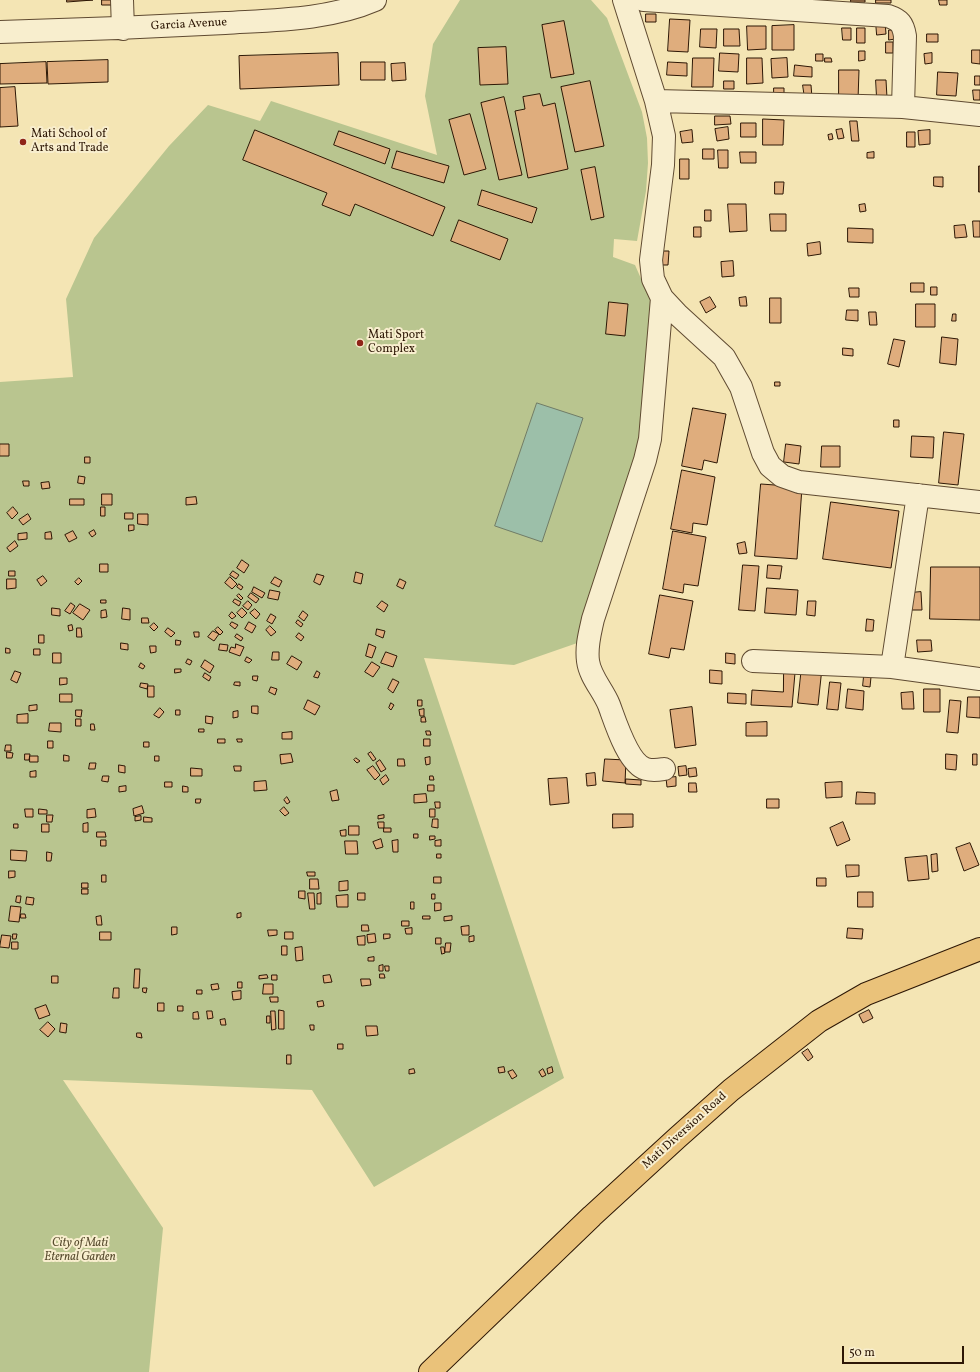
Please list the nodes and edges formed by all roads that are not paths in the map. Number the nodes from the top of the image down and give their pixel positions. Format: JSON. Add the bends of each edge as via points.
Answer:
{"nodes":[{"id":1,"x":122,"y":0,"type":"edge"},
{"id":2,"x":375,"y":0,"type":"edge"},
{"id":3,"x":624,"y":0,"type":"edge"},
{"id":4,"x":644,"y":0,"type":"edge"},
{"id":5,"x":292,"y":9,"type":"edge"},
{"id":6,"x":122,"y":29,"type":"junction"},
{"id":7,"x":0,"y":32,"type":"edge"},
{"id":8,"x":656,"y":101,"type":"junction"},
{"id":9,"x":903,"y":107,"type":"junction"},
{"id":10,"x":980,"y":115,"type":"edge"},
{"id":11,"x":662,"y":298,"type":"junction"},
{"id":12,"x":918,"y":495,"type":"junction"},
{"id":13,"x":980,"y":502,"type":"edge"},
{"id":14,"x":753,"y":661,"type":"dead end"},
{"id":15,"x":892,"y":667,"type":"junction"},
{"id":16,"x":980,"y":679,"type":"edge"},
{"id":17,"x":664,"y":769,"type":"dead end"},
{"id":18,"x":980,"y":949,"type":"edge"},
{"id":19,"x":430,"y":1372,"type":"edge"}],
"edges":[{"from":1,"to":6,"type":"street"},
{"from":2,"to":5,"type":"street","name":"Garcia Avenue","via":[[336,12]]},
{"from":3,"to":8,"type":"street"},
{"from":4,"to":9,"type":"street","via":[[888,16],[898,20],[903,26],[905,36]]},
{"from":5,"to":6,"type":"street","name":"Garcia Avenue"},
{"from":6,"to":7,"type":"street","name":"Garcia Avenue"},
{"from":8,"to":9,"type":"street"},
{"from":8,"to":11,"type":"street","via":[[664,136],[663,165],[651,260],[653,279]]},
{"from":9,"to":10,"type":"street"},
{"from":11,"to":12,"type":"street","via":[[724,357],[741,387],[763,453],[770,466],[782,476],[799,482]]},
{"from":11,"to":17,"type":"street","via":[[650,439],[593,619],[587,646],[588,662],[594,678],[624,743],[639,765],[645,769]]},
{"from":12,"to":13,"type":"street"},
{"from":12,"to":15,"type":"street"},
{"from":14,"to":15,"type":"street"},
{"from":15,"to":16,"type":"street"},
{"from":18,"to":19,"type":"highway","name":"Mati Diversion Road","via":[[866,994],[819,1021],[731,1090],[671,1144],[563,1243]]}]}
